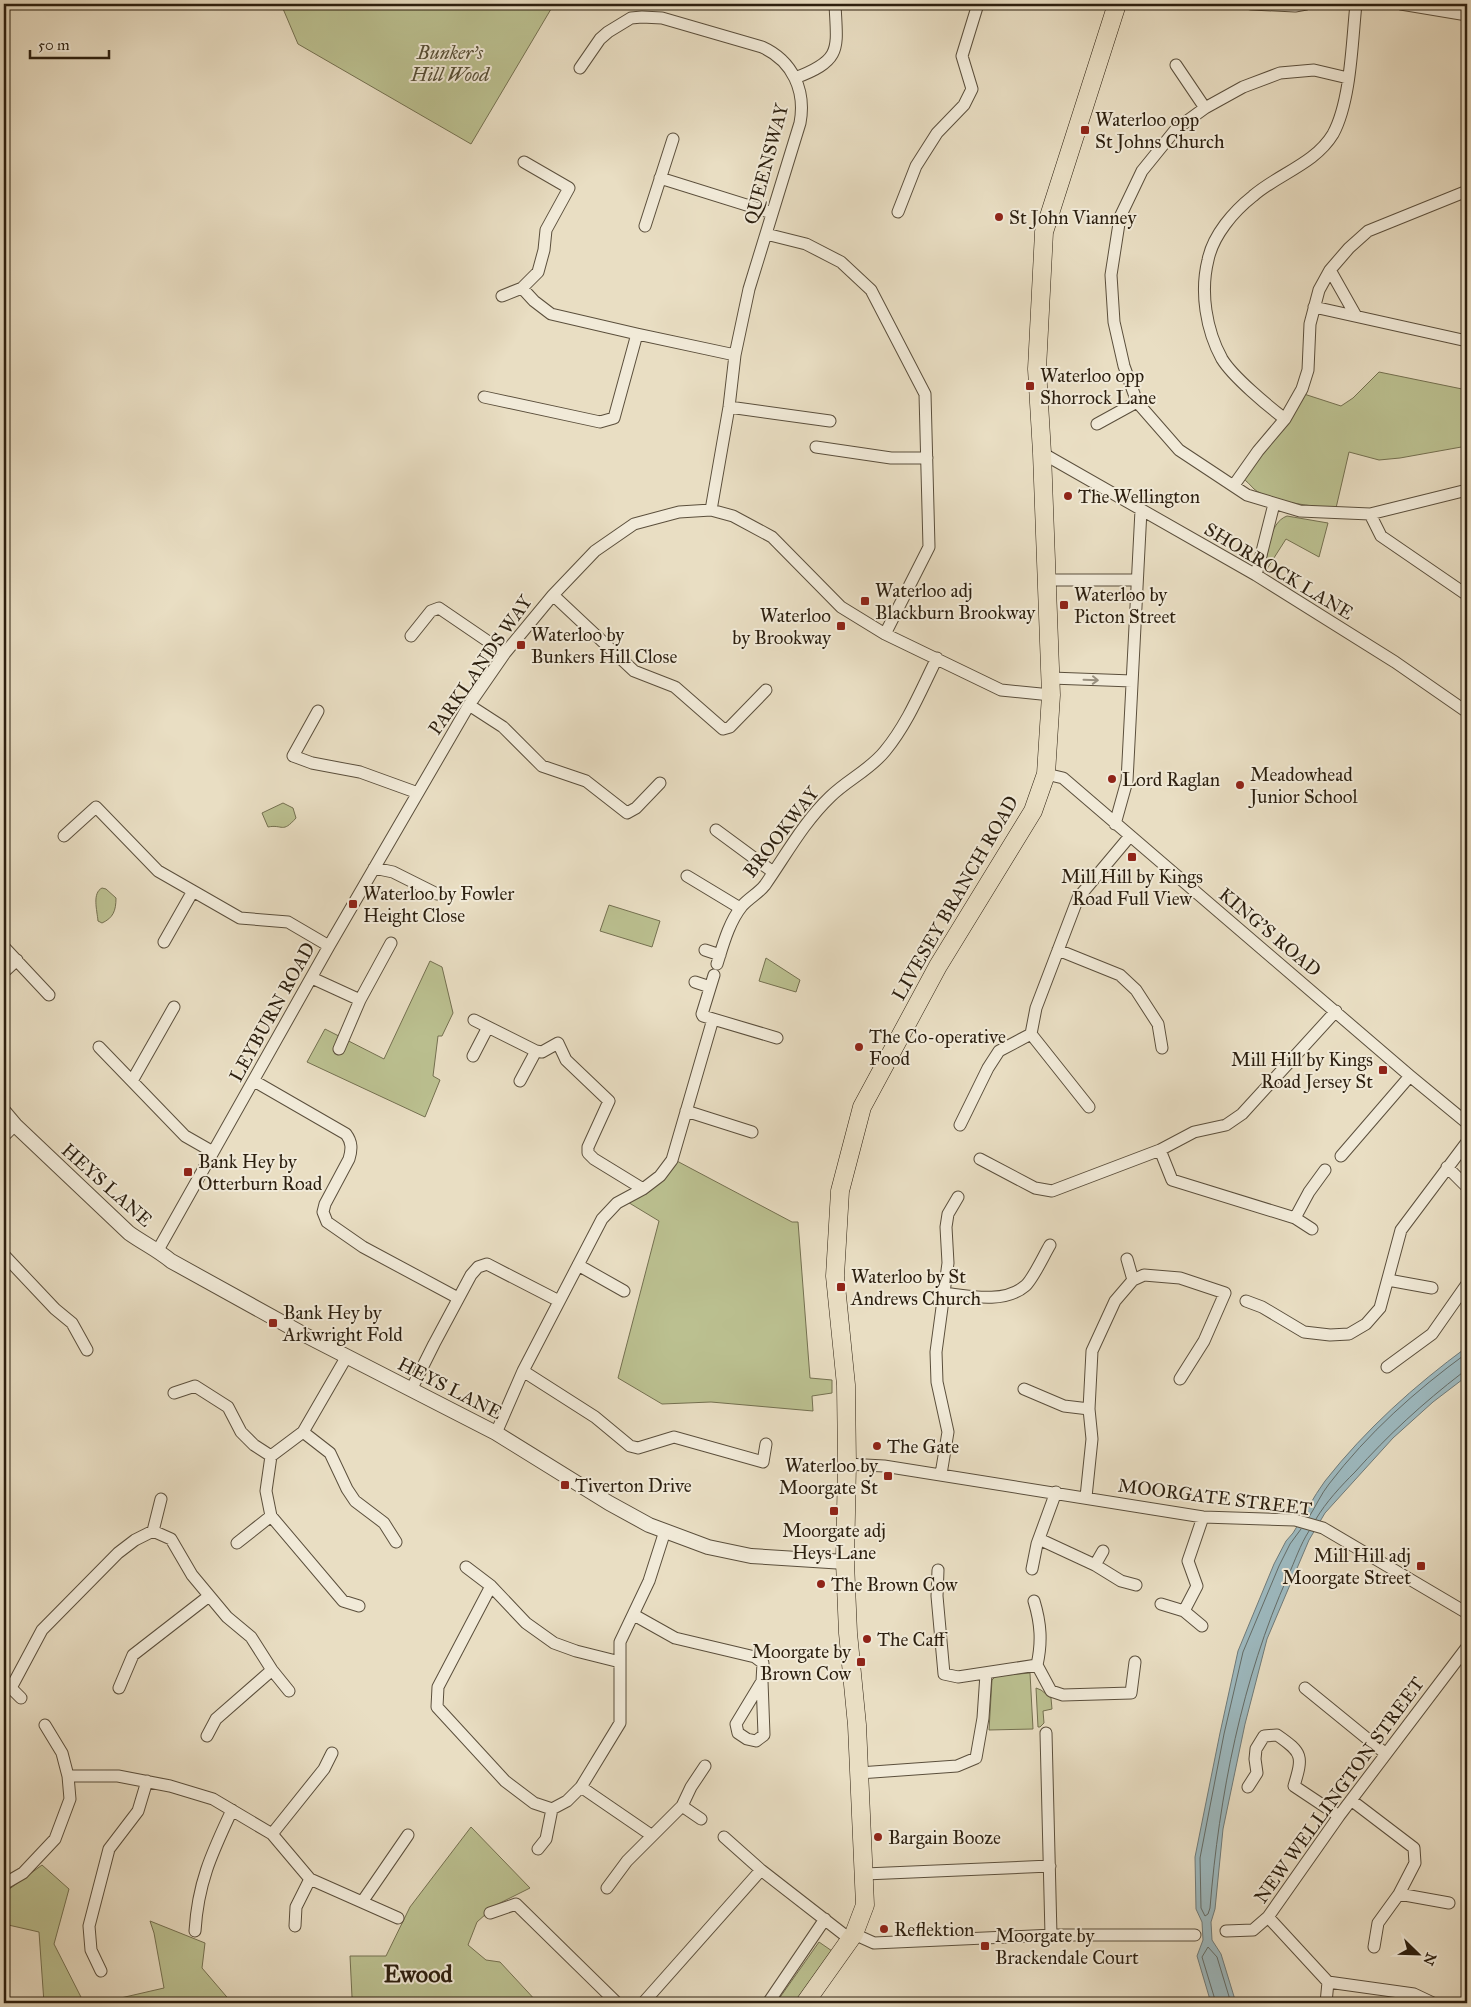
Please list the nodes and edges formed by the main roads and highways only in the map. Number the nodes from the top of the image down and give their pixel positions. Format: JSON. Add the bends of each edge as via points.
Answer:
{"nodes":[{"id":1,"x":1117,"y":4,"type":"edge"},
{"id":2,"x":805,"y":2003,"type":"edge"}],
"edges":[{"from":1,"to":2,"type":"main road","name":"LIVESEY BRANCH ROAD","via":[[1044,232],[1037,369],[1051,686],[1046,774],[1034,811],[938,966],[859,1116],[840,1191],[835,1276],[846,1385],[845,1562],[866,1905],[853,1937]]}]}
